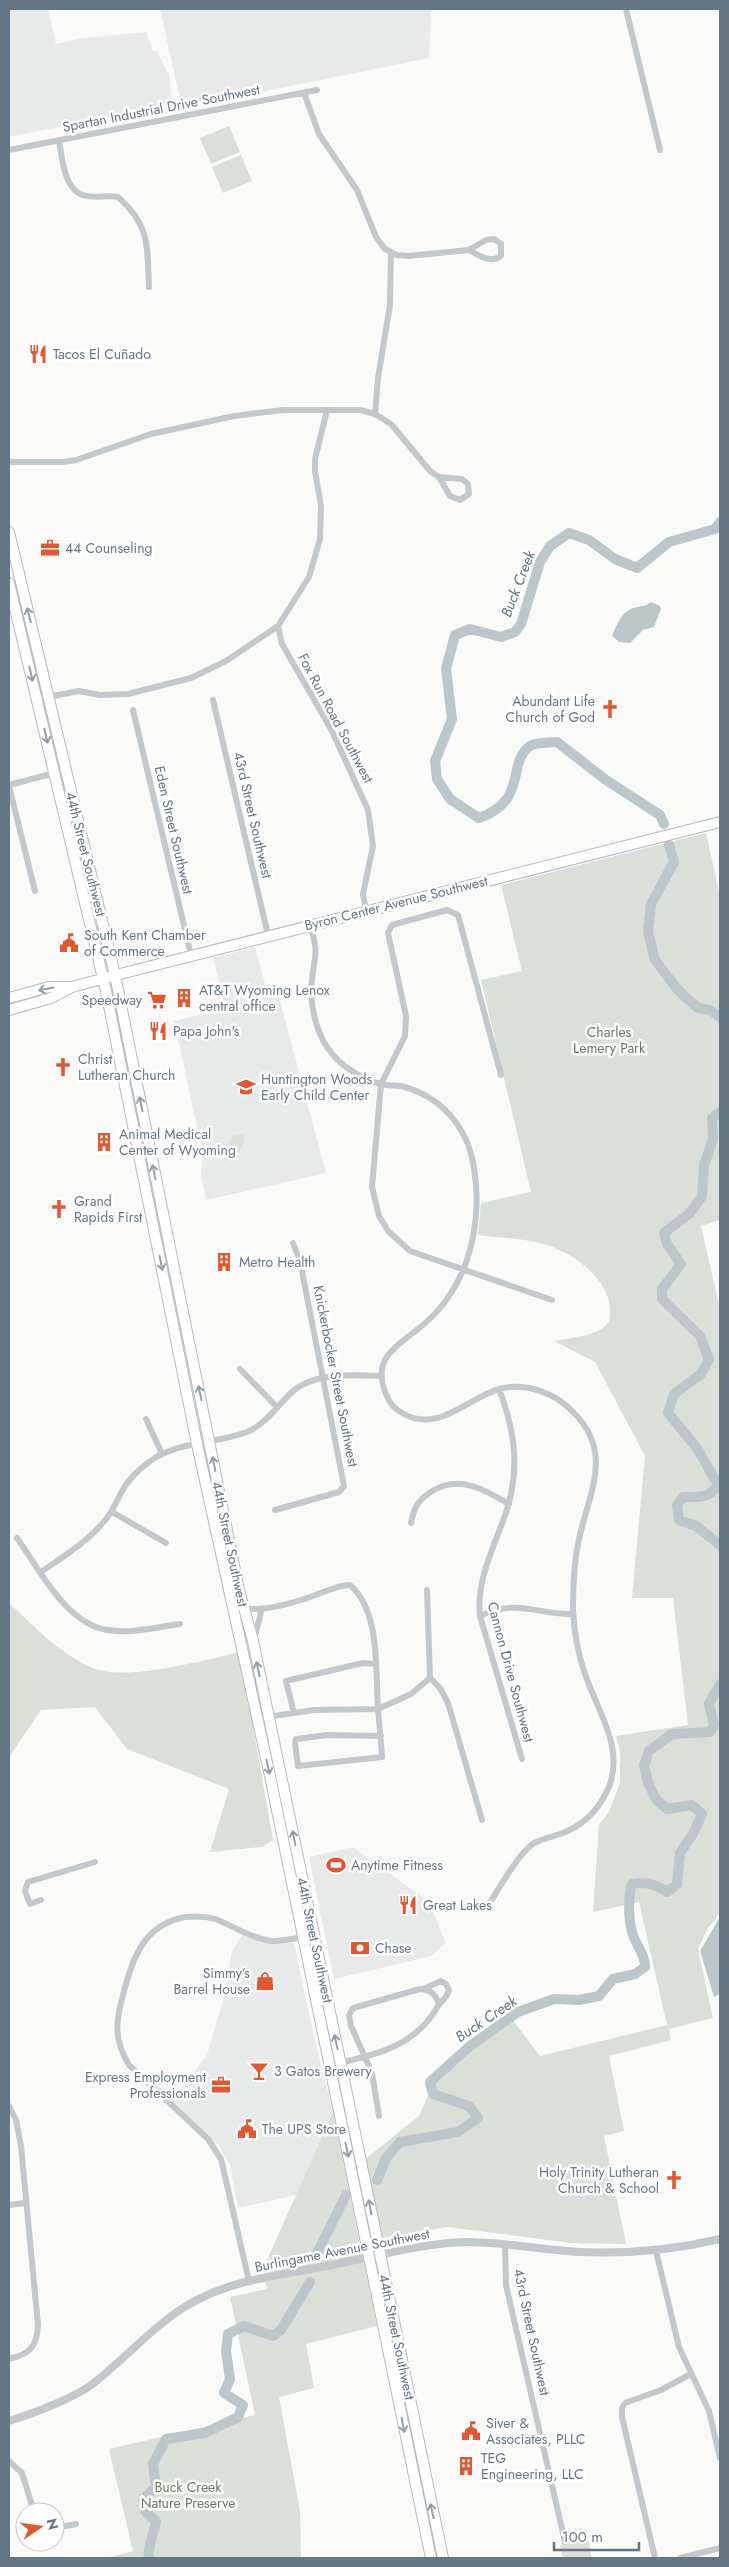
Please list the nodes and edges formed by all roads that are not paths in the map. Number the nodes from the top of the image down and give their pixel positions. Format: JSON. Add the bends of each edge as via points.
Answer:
{"nodes":[{"id":1,"x":626,"y":9,"type":"edge"},
{"id":2,"x":317,"y":90,"type":"dead end"},
{"id":3,"x":304,"y":93,"type":"junction"},
{"id":4,"x":59,"y":140,"type":"junction"},
{"id":5,"x":9,"y":150,"type":"edge"},
{"id":6,"x":660,"y":150,"type":"dead end"},
{"id":7,"x":469,"y":250,"type":"junction"},
{"id":8,"x":391,"y":252,"type":"junction"},
{"id":9,"x":149,"y":287,"type":"dead end"},
{"id":10,"x":327,"y":410,"type":"junction"},
{"id":11,"x":375,"y":414,"type":"junction"},
{"id":12,"x":9,"y":462,"type":"edge"},
{"id":13,"x":439,"y":477,"type":"junction"},
{"id":14,"x":9,"y":532,"type":"edge"},
{"id":15,"x":9,"y":583,"type":"edge"},
{"id":16,"x":278,"y":626,"type":"junction"},
{"id":17,"x":21,"y":631,"type":"junction"},
{"id":18,"x":33,"y":632,"type":"junction"},
{"id":19,"x":48,"y":697,"type":"junction"},
{"id":20,"x":37,"y":699,"type":"junction"},
{"id":21,"x":213,"y":700,"type":"dead end"},
{"id":22,"x":133,"y":710,"type":"dead end"},
{"id":23,"x":66,"y":770,"type":"junction"},
{"id":24,"x":54,"y":773,"type":"junction"},
{"id":25,"x":9,"y":785,"type":"edge"},
{"id":26,"x":720,"y":822,"type":"edge"},
{"id":27,"x":34,"y":892,"type":"dead end"},
{"id":28,"x":366,"y":910,"type":"junction"},
{"id":29,"x":310,"y":925,"type":"junction"},
{"id":30,"x":268,"y":935,"type":"junction"},
{"id":31,"x":191,"y":955,"type":"junction"},
{"id":32,"x":115,"y":975,"type":"junction"},
{"id":33,"x":103,"y":978,"type":"junction"},
{"id":34,"x":72,"y":987,"type":"junction"},
{"id":35,"x":9,"y":998,"type":"edge"},
{"id":36,"x":9,"y":1010,"type":"edge"},
{"id":37,"x":501,"y":1075,"type":"dead end"},
{"id":38,"x":381,"y":1084,"type":"junction"},
{"id":39,"x":293,"y":1243,"type":"dead end"},
{"id":40,"x":464,"y":1270,"type":"junction"},
{"id":41,"x":168,"y":1296,"type":"junction"},
{"id":42,"x":552,"y":1300,"type":"dead end"},
{"id":43,"x":182,"y":1309,"type":"junction"},
{"id":44,"x":240,"y":1369,"type":"dead end"},
{"id":45,"x":381,"y":1376,"type":"junction"},
{"id":46,"x":324,"y":1379,"type":"junction"},
{"id":47,"x":498,"y":1390,"type":"junction"},
{"id":48,"x":277,"y":1407,"type":"junction"},
{"id":49,"x":146,"y":1419,"type":"dead end"},
{"id":50,"x":209,"y":1441,"type":"junction"},
{"id":51,"x":197,"y":1444,"type":"junction"},
{"id":52,"x":162,"y":1454,"type":"junction"},
{"id":53,"x":509,"y":1504,"type":"junction"},
{"id":54,"x":274,"y":1510,"type":"dead end"},
{"id":55,"x":112,"y":1512,"type":"junction"},
{"id":56,"x":410,"y":1523,"type":"dead end"},
{"id":57,"x":17,"y":1538,"type":"dead end"},
{"id":58,"x":166,"y":1543,"type":"dead end"},
{"id":59,"x":41,"y":1572,"type":"junction"},
{"id":60,"x":426,"y":1590,"type":"dead end"},
{"id":61,"x":244,"y":1608,"type":"junction"},
{"id":62,"x":262,"y":1609,"type":"junction"},
{"id":63,"x":573,"y":1614,"type":"junction"},
{"id":64,"x":480,"y":1616,"type":"junction"},
{"id":65,"x":180,"y":1624,"type":"dead end"},
{"id":66,"x":253,"y":1641,"type":"junction"},
{"id":67,"x":376,"y":1664,"type":"junction"},
{"id":68,"x":430,"y":1678,"type":"junction"},
{"id":69,"x":378,"y":1708,"type":"junction"},
{"id":70,"x":294,"y":1713,"type":"junction"},
{"id":71,"x":269,"y":1716,"type":"junction"},
{"id":72,"x":257,"y":1719,"type":"junction"},
{"id":73,"x":381,"y":1736,"type":"junction"},
{"id":74,"x":522,"y":1759,"type":"dead end"},
{"id":75,"x":288,"y":1809,"type":"junction"},
{"id":76,"x":276,"y":1811,"type":"junction"},
{"id":77,"x":482,"y":1820,"type":"dead end"},
{"id":78,"x":95,"y":1862,"type":"dead end"},
{"id":79,"x":41,"y":1900,"type":"dead end"},
{"id":80,"x":489,"y":1904,"type":"dead end"},
{"id":81,"x":300,"y":1924,"type":"junction"},
{"id":82,"x":314,"y":1934,"type":"junction"},
{"id":83,"x":303,"y":1937,"type":"junction"},
{"id":84,"x":316,"y":1947,"type":"junction"},
{"id":85,"x":423,"y":1989,"type":"junction"},
{"id":86,"x":439,"y":2005,"type":"junction"},
{"id":87,"x":366,"y":2058,"type":"junction"},
{"id":88,"x":340,"y":2063,"type":"junction"},
{"id":89,"x":347,"y":2093,"type":"junction"},
{"id":90,"x":336,"y":2100,"type":"junction"},
{"id":91,"x":9,"y":2106,"type":"edge"},
{"id":92,"x":349,"y":2107,"type":"junction"},
{"id":93,"x":379,"y":2116,"type":"dead end"},
{"id":94,"x":25,"y":2203,"type":"junction"},
{"id":95,"x":9,"y":2205,"type":"edge"},
{"id":96,"x":720,"y":2239,"type":"edge"},
{"id":97,"x":505,"y":2244,"type":"junction"},
{"id":98,"x":656,"y":2251,"type":"junction"},
{"id":99,"x":380,"y":2255,"type":"junction"},
{"id":100,"x":369,"y":2258,"type":"junction"},
{"id":101,"x":249,"y":2281,"type":"junction"},
{"id":102,"x":9,"y":2359,"type":"edge"},
{"id":103,"x":691,"y":2374,"type":"junction"},
{"id":104,"x":9,"y":2421,"type":"edge"},
{"id":105,"x":720,"y":2458,"type":"edge"},
{"id":106,"x":9,"y":2461,"type":"edge"},
{"id":107,"x":31,"y":2502,"type":"edge"},
{"id":108,"x":76,"y":2524,"type":"dead end"},
{"id":109,"x":65,"y":2526,"type":"edge"},
{"id":110,"x":565,"y":2542,"type":"dead end"},
{"id":111,"x":720,"y":2548,"type":"edge"},
{"id":112,"x":431,"y":2558,"type":"edge"},
{"id":113,"x":442,"y":2558,"type":"edge"},
{"id":114,"x":655,"y":2558,"type":"edge"},
{"id":115,"x":680,"y":2558,"type":"edge"}],
"edges":[{"from":1,"to":6,"type":"street"},
{"from":2,"to":3,"type":"street","name":"Spartan Industrial Drive Southwest"},
{"from":3,"to":4,"type":"street","name":"Spartan Industrial Drive Southwest"},
{"from":3,"to":8,"type":"street","via":[[319,134],[356,190],[380,242]]},
{"from":4,"to":5,"type":"street","name":"Spartan Industrial Drive Southwest"},
{"from":4,"to":9,"type":"street","via":[[69,183],[77,192],[85,196],[118,197],[136,214],[146,241]]},
{"from":7,"to":7,"type":"street","via":[[494,260],[501,256],[502,251],[501,244],[494,239]]},
{"from":7,"to":8,"type":"street","via":[[408,256]]},
{"from":8,"to":11,"type":"street","via":[[390,304]]},
{"from":10,"to":11,"type":"street","via":[[360,410]]},
{"from":10,"to":12,"type":"street","via":[[283,410],[186,426],[63,462]]},
{"from":10,"to":16,"type":"street","via":[[315,459],[321,506],[320,539],[308,577]]},
{"from":11,"to":13,"type":"street","via":[[391,424],[430,471]]},
{"from":13,"to":13,"type":"street","via":[[462,478],[468,484],[469,494],[456,500]]},
{"from":18,"to":14,"type":"main road","name":"44th Street Southwest","one_way":true},
{"from":15,"to":17,"type":"main road","name":"44th Street Southwest"},
{"from":16,"to":19,"type":"street","via":[[226,661],[191,678],[128,694],[100,695],[79,691]]},
{"from":16,"to":28,"type":"street","name":"Fox Run Road Southwest","via":[[282,644],[332,731],[368,810],[373,846],[363,894]]},
{"from":17,"to":18,"type":"main road"},
{"from":17,"to":20,"type":"main road","name":"44th Street Southwest","one_way":true},
{"from":18,"to":19,"type":"main road","name":"44th Street Southwest"},
{"from":19,"to":20,"type":"street"},
{"from":19,"to":23,"type":"main road","name":"44th Street Southwest"},
{"from":20,"to":24,"type":"main road","name":"44th Street Southwest","one_way":true},
{"from":21,"to":30,"type":"street","name":"43rd Street Southwest"},
{"from":22,"to":31,"type":"street","name":"Eden Street Southwest"},
{"from":23,"to":24,"type":"street"},
{"from":23,"to":32,"type":"main road","name":"44th Street Southwest"},
{"from":24,"to":25,"type":"street"},
{"from":24,"to":33,"type":"main road","name":"44th Street Southwest"},
{"from":25,"to":27,"type":"street"},
{"from":26,"to":28,"type":"main road","name":"Byron Center Avenue Southwest"},
{"from":28,"to":29,"type":"main road","name":"Byron Center Avenue Southwest"},
{"from":29,"to":30,"type":"main road","name":"Byron Center Avenue Southwest"},
{"from":29,"to":38,"type":"street","via":[[316,951],[312,1002],[321,1037],[334,1057],[354,1072]]},
{"from":30,"to":31,"type":"main road","name":"Byron Center Avenue Southwest"},
{"from":31,"to":32,"type":"main road","name":"Byron Center Avenue Southwest"},
{"from":32,"to":33,"type":"main road","name":"Byron Center Avenue Southwest"},
{"from":43,"to":32,"type":"main road","name":"44th Street Southwest","one_way":true},
{"from":33,"to":34,"type":"main road","name":"Byron Center Avenue Southwest"},
{"from":33,"to":41,"type":"main road","name":"44th Street Southwest","one_way":true},
{"from":34,"to":35,"type":"main road","name":"Byron Center Avenue Southwest","one_way":true,"via":[[49,987]]},
{"from":34,"to":36,"type":"main road","name":"Byron Center Avenue Southwest","via":[[54,997]]},
{"from":37,"to":38,"type":"street","via":[[458,914],[447,910],[392,925],[388,933],[404,1000],[405,1036]]},
{"from":38,"to":40,"type":"street","via":[[372,1187],[379,1216],[388,1231],[410,1251]]},
{"from":38,"to":40,"type":"street","via":[[427,1095],[447,1111],[468,1143],[477,1192],[474,1226]]},
{"from":39,"to":46,"type":"street","name":"Knickerbocker Street Southwest","via":[[300,1261]]},
{"from":40,"to":42,"type":"street"},
{"from":40,"to":45,"type":"street","via":[[438,1312],[393,1348],[385,1359]]},
{"from":41,"to":43,"type":"main road","via":[[176,1300]]},
{"from":41,"to":51,"type":"main road","name":"44th Street Southwest"},
{"from":50,"to":43,"type":"main road","name":"44th Street Southwest","one_way":true},
{"from":44,"to":48,"type":"street"},
{"from":45,"to":46,"type":"street"},
{"from":45,"to":47,"type":"street","via":[[386,1394],[395,1408],[406,1416],[422,1420],[450,1414]]},
{"from":46,"to":48,"type":"street","via":[[294,1390]]},
{"from":46,"to":54,"type":"street","name":"Knickerbocker Street Southwest","via":[[344,1486],[339,1492]]},
{"from":47,"to":53,"type":"street","name":"Cannon Drive Southwest","via":[[512,1432],[516,1460]]},
{"from":47,"to":63,"type":"street","via":[[520,1387],[561,1400],[584,1424],[594,1450],[597,1467],[575,1563]]},
{"from":48,"to":50,"type":"street","via":[[262,1423],[248,1431]]},
{"from":49,"to":52,"type":"street"},
{"from":50,"to":51,"type":"street"},
{"from":61,"to":50,"type":"main road","name":"44th Street Southwest","one_way":true},
{"from":51,"to":52,"type":"street"},
{"from":51,"to":72,"type":"main road","name":"44th Street Southwest"},
{"from":52,"to":55,"type":"street","via":[[135,1474],[121,1491]]},
{"from":53,"to":56,"type":"street","via":[[482,1488],[462,1483],[444,1484],[419,1500]]},
{"from":53,"to":64,"type":"street","name":"Cannon Drive Southwest","via":[[485,1566],[478,1599]]},
{"from":55,"to":58,"type":"street"},
{"from":55,"to":59,"type":"street","via":[[85,1541]]},
{"from":57,"to":59,"type":"street"},
{"from":59,"to":65,"type":"street","via":[[68,1609],[96,1627],[120,1631]]},
{"from":60,"to":68,"type":"street"},
{"from":61,"to":62,"type":"street"},
{"from":61,"to":66,"type":"main road","name":"44th Street Southwest"},
{"from":62,"to":66,"type":"street"},
{"from":62,"to":67,"type":"street","via":[[350,1585],[360,1597],[370,1620]]},
{"from":63,"to":64,"type":"street","via":[[508,1607]]},
{"from":63,"to":80,"type":"street","via":[[583,1669],[613,1751],[610,1785],[599,1807],[583,1822],[527,1848]]},
{"from":64,"to":74,"type":"street","name":"Cannon Drive Southwest"},
{"from":71,"to":66,"type":"main road","name":"44th Street Southwest","one_way":true},
{"from":67,"to":69,"type":"street"},
{"from":67,"to":70,"type":"street","via":[[363,1662],[286,1681]]},
{"from":68,"to":69,"type":"street","via":[[411,1694]]},
{"from":68,"to":77,"type":"street","via":[[448,1703]]},
{"from":69,"to":70,"type":"street"},
{"from":69,"to":73,"type":"street"},
{"from":70,"to":71,"type":"street"},
{"from":71,"to":72,"type":"street"},
{"from":71,"to":75,"type":"main road","name":"44th Street Southwest"},
{"from":72,"to":76,"type":"main road","name":"44th Street Southwest","one_way":true},
{"from":73,"to":73,"type":"street","via":[[382,1757],[298,1766],[296,1739],[327,1735]]},
{"from":75,"to":76,"type":"main road"},
{"from":82,"to":75,"type":"main road","name":"44th Street Southwest","one_way":true},
{"from":76,"to":81,"type":"main road","name":"44th Street Southwest"},
{"from":78,"to":79,"type":"street","via":[[28,1882],[24,1891],[30,1904]]},
{"from":81,"to":82,"type":"main road"},
{"from":81,"to":83,"type":"main road","name":"44th Street Southwest"},
{"from":82,"to":84,"type":"main road","name":"44th Street Southwest"},
{"from":83,"to":84,"type":"main road"},
{"from":83,"to":90,"type":"main road","name":"44th Street Southwest"},
{"from":83,"to":101,"type":"street","via":[[272,1941],[214,1919],[192,1916],[171,1920],[150,1932],[135,1955],[118,2013],[116,2033],[129,2065],[208,2139],[221,2159]]},
{"from":88,"to":84,"type":"main road","name":"44th Street Southwest","one_way":true},
{"from":85,"to":86,"type":"street","via":[[430,1990]]},
{"from":85,"to":86,"type":"street","via":[[441,1981],[446,1984],[448,1994]]},
{"from":85,"to":87,"type":"street","via":[[353,2008],[349,2015],[351,2026]]},
{"from":86,"to":87,"type":"street","via":[[430,2019],[411,2036],[388,2051]]},
{"from":87,"to":88,"type":"street"},
{"from":87,"to":93,"type":"street","via":[[372,2073]]},
{"from":88,"to":89,"type":"main road","name":"44th Street Southwest"},
{"from":89,"to":90,"type":"main road"},
{"from":89,"to":92,"type":"main road","name":"44th Street Southwest"},
{"from":90,"to":92,"type":"main road"},
{"from":90,"to":100,"type":"main road","name":"44th Street Southwest","one_way":true},
{"from":91,"to":94,"type":"street","via":[[16,2120],[21,2146]]},
{"from":99,"to":92,"type":"main road","name":"44th Street Southwest","one_way":true},
{"from":94,"to":95,"type":"street"},
{"from":94,"to":102,"type":"street","via":[[38,2340],[26,2354]]},
{"from":96,"to":98,"type":"street","name":"Burlingame Avenue Southwest"},
{"from":97,"to":98,"type":"street","name":"Burlingame Avenue Southwest","via":[[580,2252]]},
{"from":97,"to":99,"type":"street","name":"Burlingame Avenue Southwest","via":[[438,2244]]},
{"from":97,"to":110,"type":"street","name":"43rd Street Southwest","via":[[510,2302]]},
{"from":98,"to":103,"type":"street","via":[[679,2347]]},
{"from":99,"to":100,"type":"street","name":"Burlingame Avenue Southwest"},
{"from":113,"to":99,"type":"main road","name":"44th Street Southwest","one_way":true},
{"from":100,"to":101,"type":"street","name":"Burlingame Avenue Southwest"},
{"from":100,"to":112,"type":"main road","name":"44th Street Southwest","one_way":true},
{"from":101,"to":104,"type":"street","name":"Burlingame Avenue Southwest","via":[[189,2303],[151,2331],[94,2384],[51,2406]]},
{"from":103,"to":105,"type":"street","via":[[709,2411]]},
{"from":103,"to":114,"type":"street","via":[[661,2390],[625,2403],[622,2408]]},
{"from":106,"to":107,"type":"street","via":[[22,2473]]},
{"from":108,"to":109,"type":"street"},
{"from":111,"to":115,"type":"street"}]}
